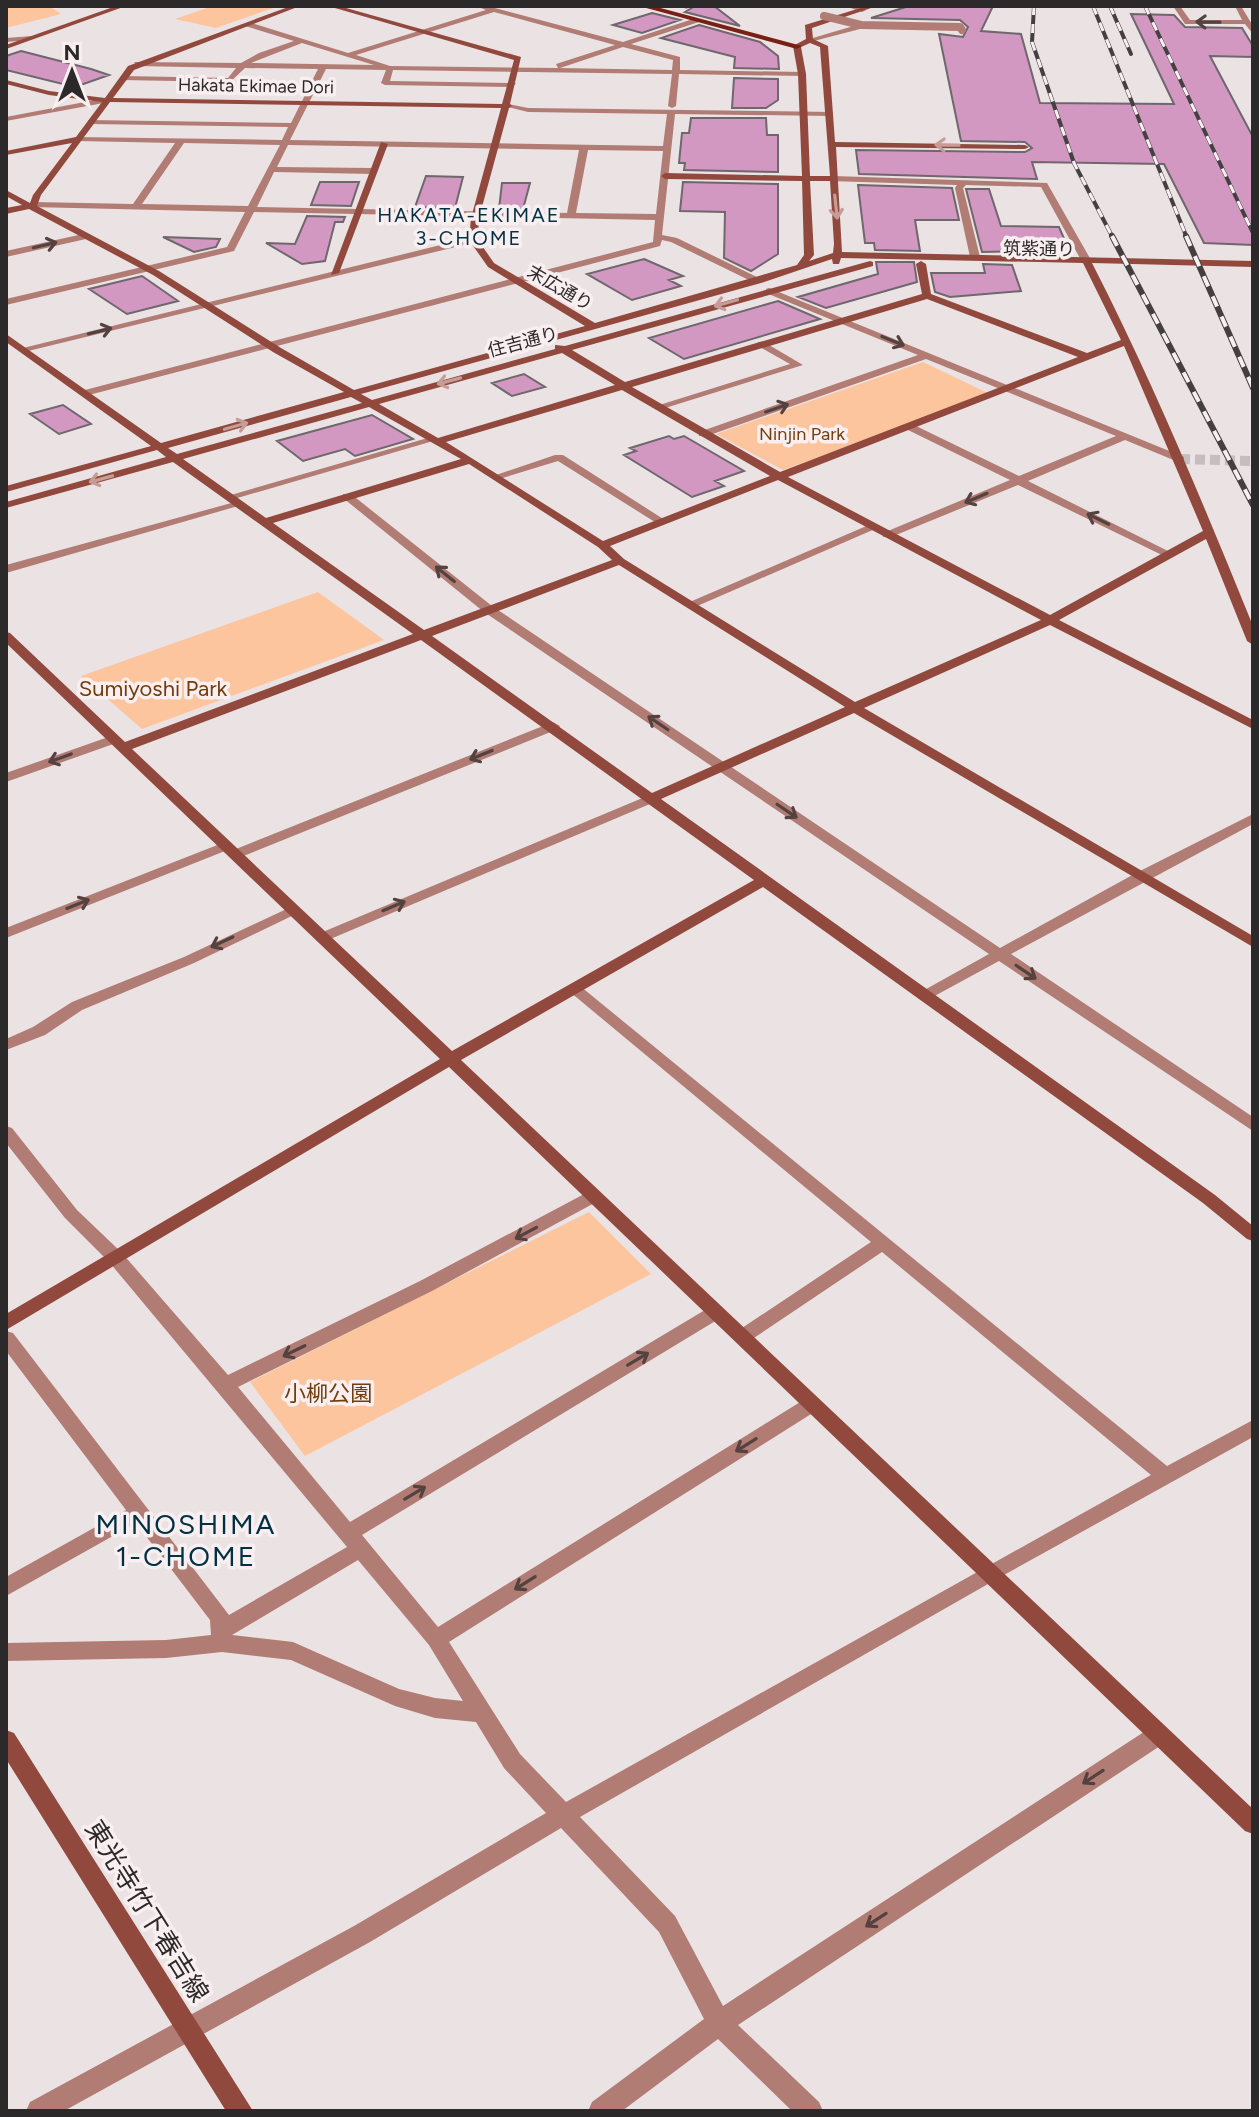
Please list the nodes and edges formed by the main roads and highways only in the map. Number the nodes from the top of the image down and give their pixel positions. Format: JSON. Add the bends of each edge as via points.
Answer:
{"nodes":[{"id":1,"x":643,"y":6,"type":"edge"},
{"id":2,"x":686,"y":6,"type":"edge"},
{"id":3,"x":810,"y":40,"type":"road end"},
{"id":4,"x":797,"y":46,"type":"road end"}],
"edges":[{"from":1,"to":4,"type":"main road"},
{"from":2,"to":3,"type":"main road"}]}
